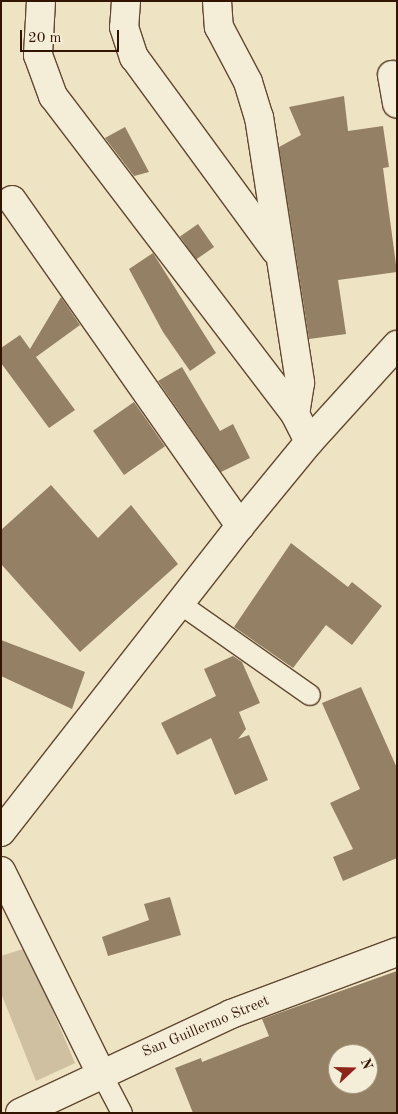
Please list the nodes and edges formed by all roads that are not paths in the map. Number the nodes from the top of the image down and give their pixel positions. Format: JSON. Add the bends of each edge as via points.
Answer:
{"nodes":[{"id":1,"x":41,"y":1,"type":"edge"},
{"id":2,"x":126,"y":1,"type":"edge"},
{"id":3,"x":217,"y":1,"type":"edge"},
{"id":4,"x":392,"y":75,"type":"dead end"},
{"id":5,"x":397,"y":104,"type":"edge"},
{"id":6,"x":12,"y":200,"type":"dead end"},
{"id":7,"x":278,"y":254,"type":"junction"},
{"id":8,"x":397,"y":345,"type":"edge"},
{"id":9,"x":295,"y":414,"type":"junction"},
{"id":10,"x":308,"y":442,"type":"junction"},
{"id":11,"x":240,"y":526,"type":"junction"},
{"id":12,"x":179,"y":602,"type":"junction"},
{"id":13,"x":310,"y":695,"type":"dead end"},
{"id":14,"x":1,"y":832,"type":"edge"},
{"id":15,"x":1,"y":871,"type":"edge"},
{"id":16,"x":397,"y":952,"type":"edge"},
{"id":17,"x":101,"y":1073,"type":"junction"},
{"id":18,"x":20,"y":1113,"type":"edge"},
{"id":19,"x":122,"y":1113,"type":"edge"}],
"edges":[{"from":1,"to":9,"type":"street","via":[[38,55],[53,96]]},
{"from":2,"to":7,"type":"street","via":[[124,27],[134,57]]},
{"from":3,"to":7,"type":"street","via":[[219,27],[255,98]]},
{"from":4,"to":5,"type":"street"},
{"from":6,"to":11,"type":"street"},
{"from":7,"to":9,"type":"street","via":[[300,383]]},
{"from":8,"to":10,"type":"street"},
{"from":9,"to":10,"type":"street"},
{"from":10,"to":11,"type":"street"},
{"from":11,"to":12,"type":"street"},
{"from":12,"to":13,"type":"lane"},
{"from":12,"to":14,"type":"street"},
{"from":15,"to":17,"type":"street"},
{"from":16,"to":17,"type":"street","name":"San Guillermo Street","via":[[231,1014]]},
{"from":17,"to":18,"type":"street","name":"San Guillermo Street"},
{"from":17,"to":19,"type":"lane"}]}
